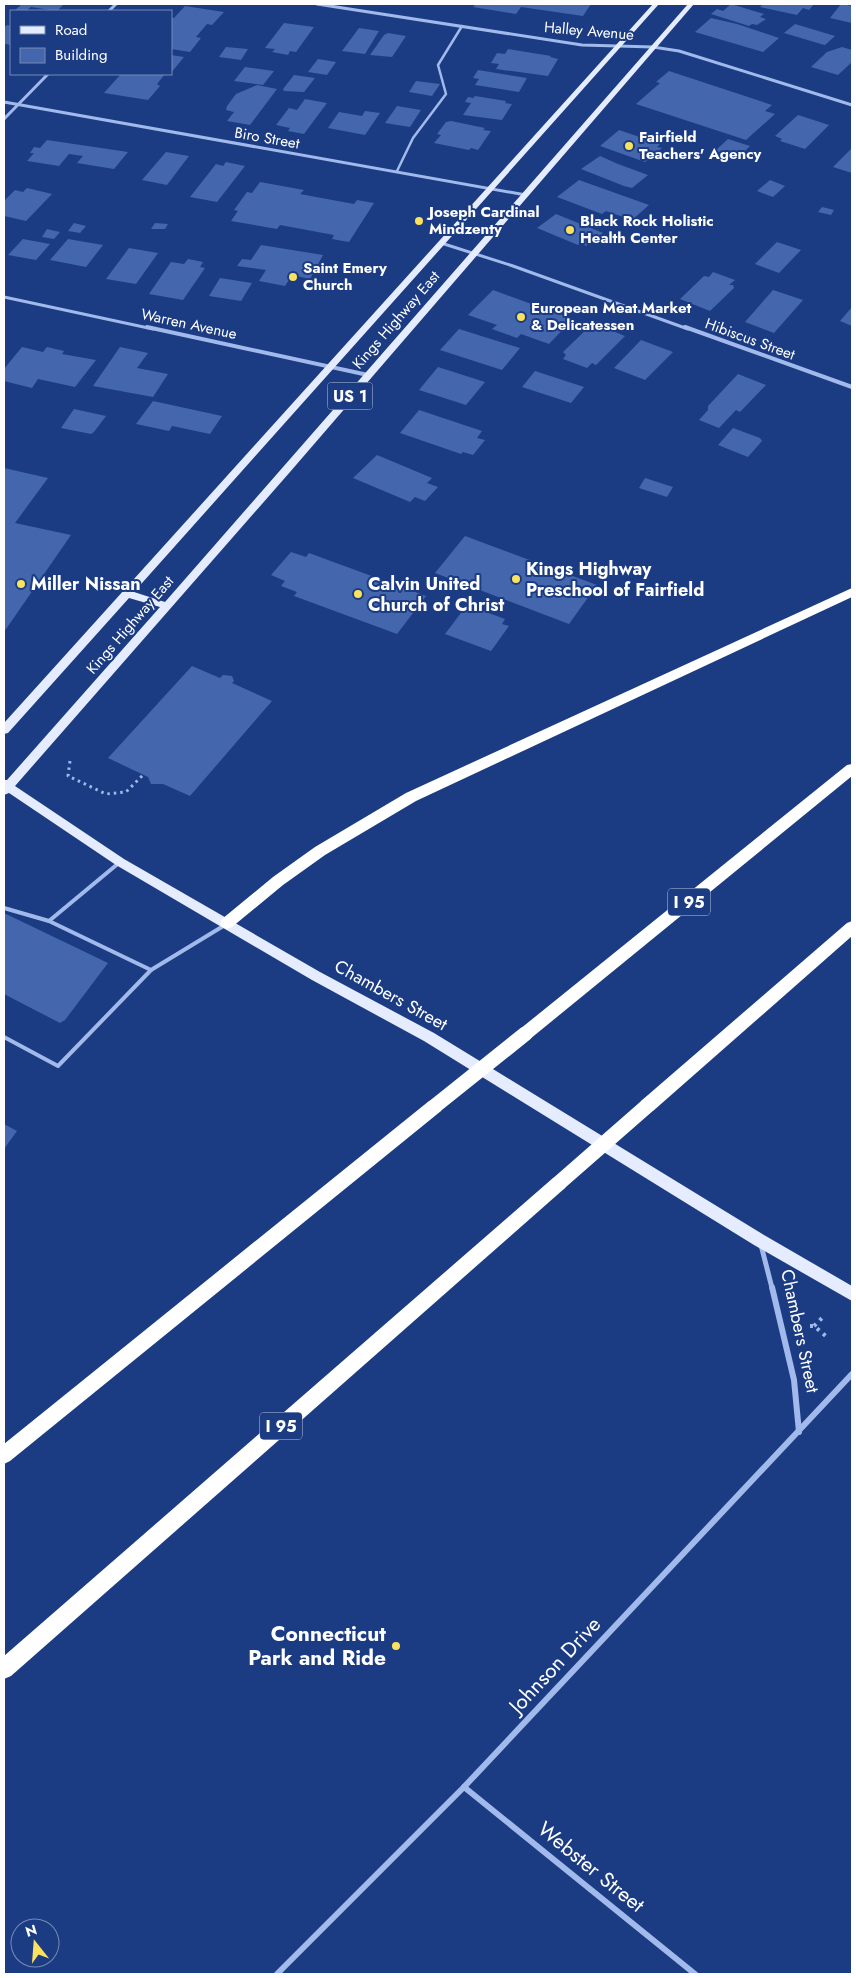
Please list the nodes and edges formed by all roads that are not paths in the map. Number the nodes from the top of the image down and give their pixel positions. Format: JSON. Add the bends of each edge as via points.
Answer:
{"nodes":[{"id":1,"x":318,"y":4,"type":"edge"},
{"id":2,"x":656,"y":4,"type":"edge"},
{"id":3,"x":691,"y":4,"type":"edge"},
{"id":4,"x":462,"y":26,"type":"junction"},
{"id":5,"x":616,"y":47,"type":"junction"},
{"id":6,"x":653,"y":47,"type":"junction"},
{"id":7,"x":47,"y":75,"type":"edge"},
{"id":8,"x":4,"y":102,"type":"edge"},
{"id":9,"x":18,"y":104,"type":"junction"},
{"id":10,"x":852,"y":105,"type":"edge"},
{"id":11,"x":4,"y":119,"type":"edge"},
{"id":12,"x":397,"y":171,"type":"junction"},
{"id":13,"x":491,"y":188,"type":"junction"},
{"id":14,"x":526,"y":195,"type":"junction"},
{"id":15,"x":441,"y":243,"type":"junction"},
{"id":16,"x":473,"y":253,"type":"junction"},
{"id":17,"x":4,"y":297,"type":"edge"},
{"id":18,"x":330,"y":366,"type":"junction"},
{"id":19,"x":368,"y":376,"type":"junction"},
{"id":20,"x":852,"y":387,"type":"edge"},
{"id":21,"x":852,"y":592,"type":"edge"},
{"id":22,"x":126,"y":593,"type":"junction"},
{"id":23,"x":167,"y":606,"type":"junction"},
{"id":24,"x":4,"y":730,"type":"edge"},
{"id":25,"x":852,"y":769,"type":"edge"},
{"id":26,"x":5,"y":787,"type":"edge"},
{"id":27,"x":120,"y":862,"type":"junction"},
{"id":28,"x":4,"y":908,"type":"edge"},
{"id":29,"x":49,"y":921,"type":"junction"},
{"id":30,"x":227,"y":924,"type":"junction"},
{"id":31,"x":852,"y":927,"type":"edge"},
{"id":32,"x":151,"y":970,"type":"junction"},
{"id":33,"x":4,"y":1038,"type":"edge"},
{"id":34,"x":759,"y":1240,"type":"junction"},
{"id":35,"x":852,"y":1294,"type":"edge"},
{"id":36,"x":852,"y":1374,"type":"edge"},
{"id":37,"x":799,"y":1432,"type":"junction"},
{"id":38,"x":4,"y":1455,"type":"edge"},
{"id":39,"x":4,"y":1669,"type":"edge"},
{"id":40,"x":464,"y":1787,"type":"junction"},
{"id":41,"x":277,"y":1974,"type":"edge"},
{"id":42,"x":696,"y":1974,"type":"edge"}],
"edges":[{"from":1,"to":4,"type":"street","name":"Halley Avenue"},
{"from":2,"to":5,"type":"main road","name":"Kings Highway East","number":"US 1"},
{"from":3,"to":6,"type":"main road","name":"Kings Highway East","number":"US 1"},
{"from":4,"to":5,"type":"street","name":"Halley Avenue","via":[[582,45]]},
{"from":4,"to":12,"type":"lane","via":[[438,65],[446,94],[413,138]]},
{"from":5,"to":6,"type":"street","name":"Halley Avenue"},
{"from":5,"to":13,"type":"main road","name":"Kings Highway East","number":"US 1"},
{"from":6,"to":10,"type":"street","name":"Halley Avenue","via":[[679,51]]},
{"from":6,"to":14,"type":"main road","name":"Kings Highway East","number":"US 1"},
{"from":7,"to":9,"type":"street"},
{"from":8,"to":9,"type":"street","name":"Biro Street"},
{"from":9,"to":11,"type":"street"},
{"from":9,"to":12,"type":"street","name":"Biro Street"},
{"from":12,"to":13,"type":"street","name":"Biro Street"},
{"from":13,"to":14,"type":"street","name":"Biro Street"},
{"from":13,"to":15,"type":"main road","name":"Kings Highway East","number":"US 1"},
{"from":14,"to":16,"type":"main road","name":"Kings Highway East","number":"US 1"},
{"from":15,"to":16,"type":"street","name":"Hibiscus Street"},
{"from":15,"to":18,"type":"main road","name":"Kings Highway East","number":"US 1"},
{"from":16,"to":19,"type":"main road","name":"Kings Highway East","number":"US 1"},
{"from":16,"to":20,"type":"street","name":"Hibiscus Street"},
{"from":17,"to":18,"type":"street","name":"Warren Avenue"},
{"from":18,"to":19,"type":"street","name":"Warren Avenue"},
{"from":18,"to":22,"type":"main road","name":"Kings Highway East","number":"US 1"},
{"from":19,"to":23,"type":"main road","name":"Kings Highway East","number":"US 1"},
{"from":21,"to":30,"type":"highway","via":[[411,797],[320,851]]},
{"from":22,"to":23,"type":"main road"},
{"from":22,"to":24,"type":"main road","name":"Kings Highway East","number":"US 1"},
{"from":23,"to":26,"type":"main road","name":"Kings Highway East","number":"US 1"},
{"from":25,"to":38,"type":"highway","number":"I 95","bridge":true},
{"from":26,"to":27,"type":"main road","name":"Chambers Street"},
{"from":27,"to":29,"type":"lane"},
{"from":27,"to":30,"type":"main road","name":"Chambers Street"},
{"from":28,"to":29,"type":"lane"},
{"from":29,"to":32,"type":"lane"},
{"from":30,"to":32,"type":"lane"},
{"from":30,"to":34,"type":"main road","name":"Chambers Street","via":[[429,1037]]},
{"from":31,"to":39,"type":"highway","number":"I 95","bridge":true},
{"from":32,"to":33,"type":"lane","via":[[58,1066]]},
{"from":34,"to":35,"type":"main road","name":"Chambers Street"},
{"from":34,"to":37,"type":"street","name":"Chambers Street","via":[[791,1362]]},
{"from":36,"to":37,"type":"street","name":"Johnson Drive"},
{"from":37,"to":40,"type":"street","name":"Johnson Drive"},
{"from":40,"to":41,"type":"street","name":"Johnson Drive"},
{"from":40,"to":42,"type":"street","name":"Webster Street"}]}
